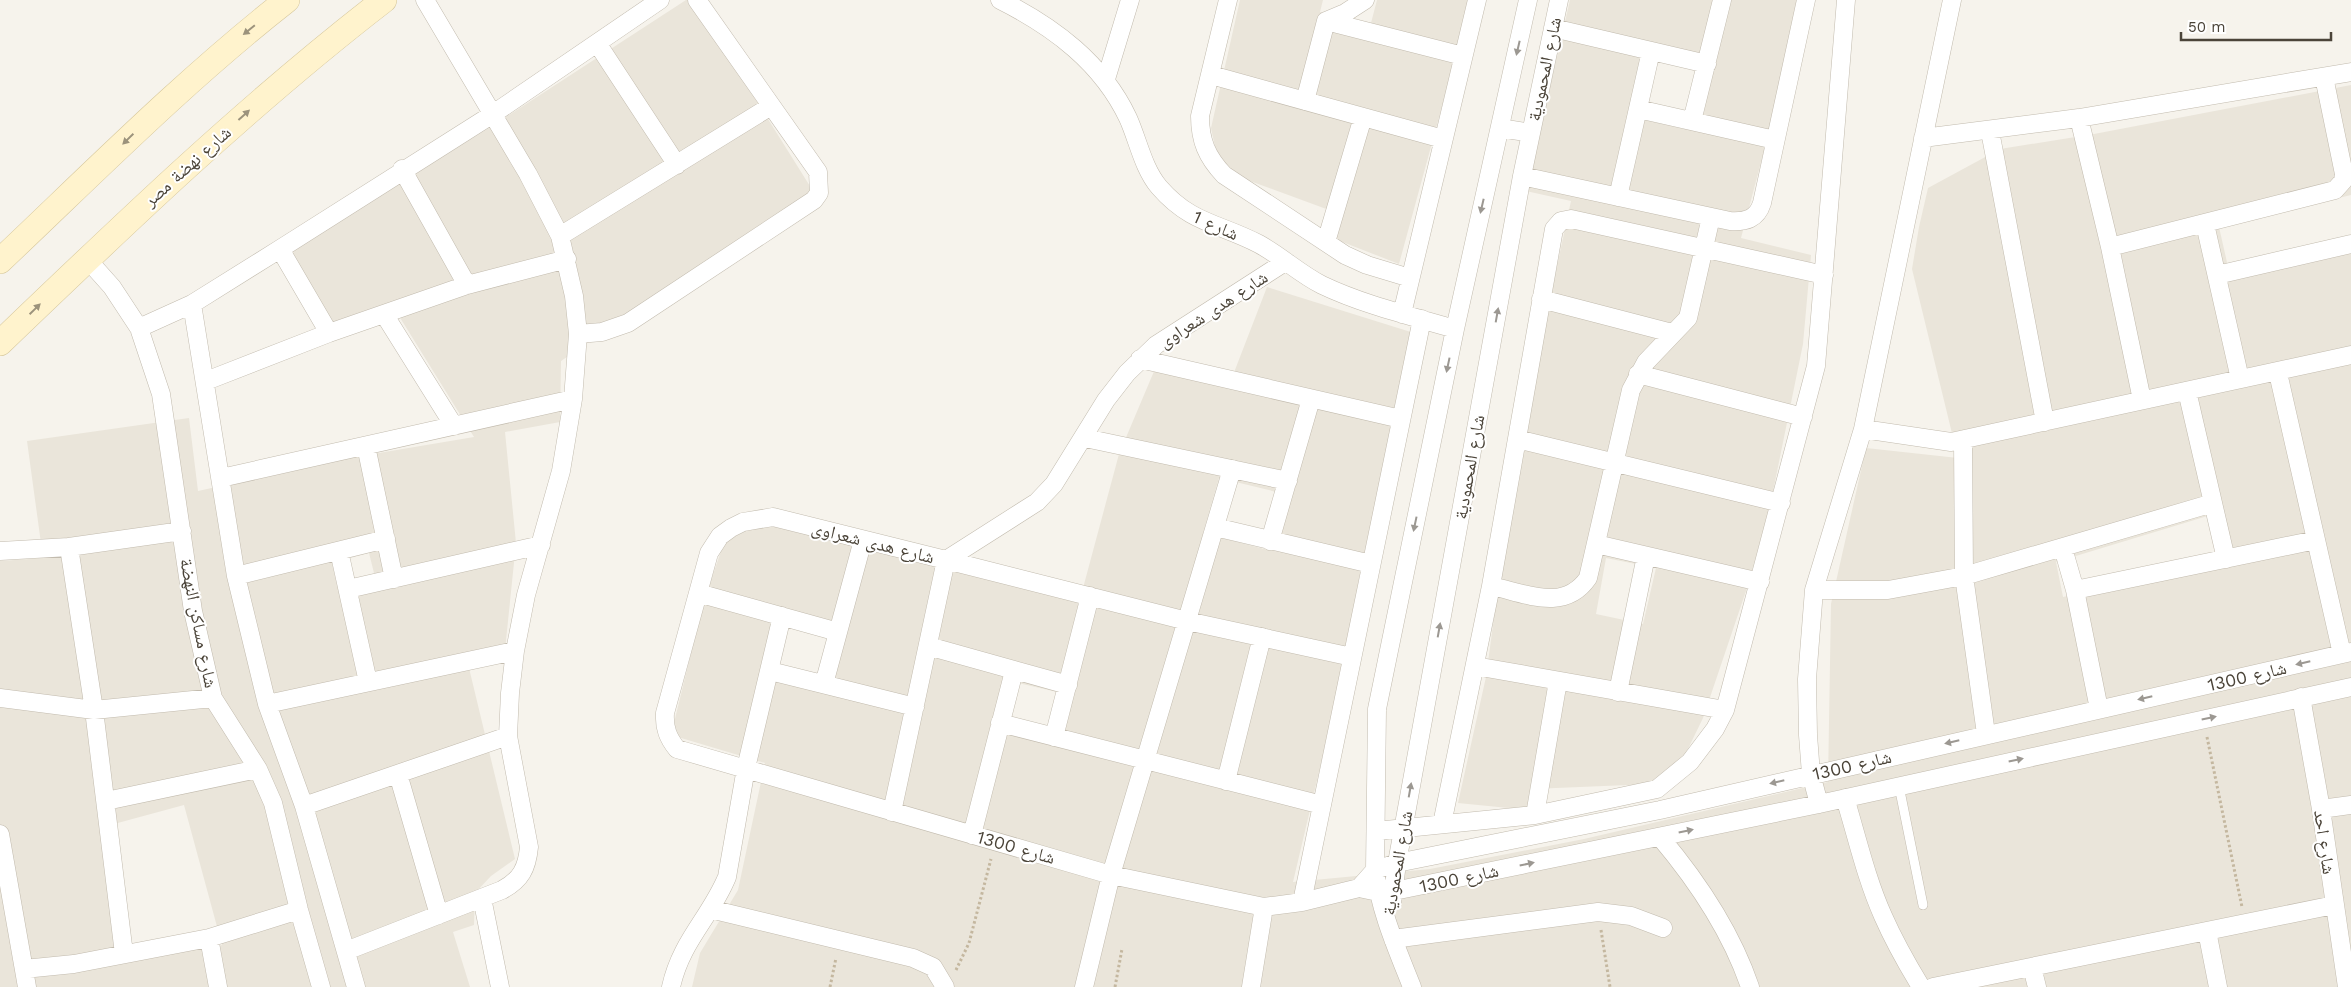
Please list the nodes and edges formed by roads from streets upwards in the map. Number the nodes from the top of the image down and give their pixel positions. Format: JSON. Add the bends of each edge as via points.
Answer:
{"nodes":[{"id":1,"x":287,"y":0,"type":"edge"},
{"id":2,"x":384,"y":0,"type":"edge"},
{"id":3,"x":425,"y":0,"type":"edge"},
{"id":4,"x":660,"y":0,"type":"edge"},
{"id":5,"x":697,"y":0,"type":"edge"},
{"id":6,"x":1000,"y":0,"type":"edge"},
{"id":7,"x":1130,"y":0,"type":"edge"},
{"id":8,"x":1228,"y":0,"type":"edge"},
{"id":9,"x":1366,"y":0,"type":"edge"},
{"id":10,"x":1477,"y":0,"type":"edge"},
{"id":11,"x":1528,"y":0,"type":"edge"},
{"id":12,"x":1559,"y":0,"type":"edge"},
{"id":13,"x":1722,"y":0,"type":"edge"},
{"id":14,"x":1806,"y":0,"type":"edge"},
{"id":15,"x":1846,"y":0,"type":"edge"},
{"id":16,"x":1952,"y":0,"type":"edge"},
{"id":17,"x":1326,"y":22,"type":"junction"},
{"id":18,"x":1553,"y":28,"type":"junction"},
{"id":19,"x":597,"y":43,"type":"junction"},
{"id":20,"x":1651,"y":51,"type":"junction"},
{"id":21,"x":1463,"y":56,"type":"junction"},
{"id":22,"x":1707,"y":64,"type":"junction"},
{"id":23,"x":2351,"y":72,"type":"edge"},
{"id":24,"x":1211,"y":75,"type":"junction"},
{"id":25,"x":2324,"y":77,"type":"junction"},
{"id":26,"x":1106,"y":79,"type":"junction"},
{"id":27,"x":1305,"y":101,"type":"junction"},
{"id":28,"x":771,"y":106,"type":"junction"},
{"id":29,"x":1638,"y":109,"type":"junction"},
{"id":30,"x":493,"y":114,"type":"junction"},
{"id":31,"x":1364,"y":117,"type":"junction"},
{"id":32,"x":2079,"y":118,"type":"junction"},
{"id":33,"x":1692,"y":121,"type":"junction"},
{"id":34,"x":1500,"y":128,"type":"junction"},
{"id":35,"x":1990,"y":131,"type":"junction"},
{"id":36,"x":1531,"y":133,"type":"junction"},
{"id":37,"x":1923,"y":138,"type":"junction"},
{"id":38,"x":1443,"y":139,"type":"junction"},
{"id":39,"x":1775,"y":140,"type":"junction"},
{"id":40,"x":677,"y":165,"type":"junction"},
{"id":41,"x":402,"y":169,"type":"junction"},
{"id":42,"x":1522,"y":176,"type":"junction"},
{"id":43,"x":1618,"y":197,"type":"junction"},
{"id":44,"x":1710,"y":217,"type":"junction"},
{"id":45,"x":2205,"y":224,"type":"junction"},
{"id":46,"x":560,"y":236,"type":"junction"},
{"id":47,"x":1326,"y":242,"type":"junction"},
{"id":48,"x":2351,"y":244,"type":"edge"},
{"id":49,"x":2110,"y":247,"type":"junction"},
{"id":50,"x":280,"y":248,"type":"junction"},
{"id":51,"x":1703,"y":248,"type":"junction"},
{"id":52,"x":87,"y":259,"type":"junction"},
{"id":53,"x":567,"y":259,"type":"junction"},
{"id":54,"x":0,"y":260,"type":"edge"},
{"id":55,"x":1285,"y":262,"type":"junction"},
{"id":56,"x":1824,"y":275,"type":"junction"},
{"id":57,"x":2217,"y":275,"type":"junction"},
{"id":58,"x":1410,"y":278,"type":"junction"},
{"id":59,"x":467,"y":285,"type":"junction"},
{"id":60,"x":1541,"y":299,"type":"junction"},
{"id":61,"x":192,"y":304,"type":"junction"},
{"id":62,"x":384,"y":314,"type":"junction"},
{"id":63,"x":1402,"y":314,"type":"junction"},
{"id":64,"x":1422,"y":319,"type":"junction"},
{"id":65,"x":139,"y":328,"type":"junction"},
{"id":66,"x":1455,"y":329,"type":"junction"},
{"id":67,"x":330,"y":333,"type":"junction"},
{"id":68,"x":1672,"y":333,"type":"junction"},
{"id":69,"x":578,"y":334,"type":"junction"},
{"id":70,"x":0,"y":343,"type":"edge"},
{"id":71,"x":2351,"y":355,"type":"edge"},
{"id":72,"x":1140,"y":359,"type":"junction"},
{"id":73,"x":2278,"y":373,"type":"junction"},
{"id":74,"x":1638,"y":374,"type":"junction"},
{"id":75,"x":2240,"y":379,"type":"junction"},
{"id":76,"x":206,"y":381,"type":"junction"},
{"id":77,"x":2187,"y":391,"type":"junction"},
{"id":78,"x":573,"y":399,"type":"junction"},
{"id":79,"x":1311,"y":399,"type":"junction"},
{"id":80,"x":2142,"y":400,"type":"junction"},
{"id":81,"x":1803,"y":417,"type":"junction"},
{"id":82,"x":1401,"y":419,"type":"junction"},
{"id":83,"x":2045,"y":422,"type":"junction"},
{"id":84,"x":454,"y":426,"type":"junction"},
{"id":85,"x":1863,"y":429,"type":"junction"},
{"id":86,"x":1085,"y":438,"type":"junction"},
{"id":87,"x":1517,"y":439,"type":"junction"},
{"id":88,"x":1964,"y":440,"type":"junction"},
{"id":89,"x":366,"y":446,"type":"junction"},
{"id":90,"x":1614,"y":463,"type":"junction"},
{"id":91,"x":1232,"y":469,"type":"junction"},
{"id":92,"x":221,"y":478,"type":"junction"},
{"id":93,"x":1288,"y":481,"type":"junction"},
{"id":94,"x":1781,"y":503,"type":"junction"},
{"id":95,"x":2213,"y":503,"type":"junction"},
{"id":96,"x":1215,"y":527,"type":"junction"},
{"id":97,"x":182,"y":530,"type":"junction"},
{"id":98,"x":386,"y":540,"type":"junction"},
{"id":99,"x":863,"y":540,"type":"junction"},
{"id":100,"x":2316,"y":540,"type":"junction"},
{"id":101,"x":1270,"y":541,"type":"junction"},
{"id":102,"x":1596,"y":544,"type":"junction"},
{"id":103,"x":541,"y":545,"type":"junction"},
{"id":104,"x":69,"y":547,"type":"junction"},
{"id":105,"x":2063,"y":548,"type":"junction"},
{"id":106,"x":0,"y":551,"type":"edge"},
{"id":107,"x":339,"y":551,"type":"junction"},
{"id":108,"x":1646,"y":556,"type":"junction"},
{"id":109,"x":2226,"y":559,"type":"junction"},
{"id":110,"x":946,"y":560,"type":"junction"},
{"id":111,"x":1371,"y":564,"type":"junction"},
{"id":112,"x":236,"y":576,"type":"junction"},
{"id":113,"x":1964,"y":576,"type":"junction"},
{"id":114,"x":394,"y":579,"type":"junction"},
{"id":115,"x":1760,"y":582,"type":"junction"},
{"id":116,"x":1491,"y":586,"type":"junction"},
{"id":117,"x":348,"y":590,"type":"junction"},
{"id":118,"x":1814,"y":590,"type":"junction"},
{"id":119,"x":2074,"y":590,"type":"junction"},
{"id":120,"x":698,"y":593,"type":"junction"},
{"id":121,"x":1090,"y":596,"type":"junction"},
{"id":122,"x":782,"y":616,"type":"junction"},
{"id":123,"x":1187,"y":621,"type":"junction"},
{"id":124,"x":838,"y":632,"type":"junction"},
{"id":125,"x":1262,"y":637,"type":"junction"},
{"id":126,"x":928,"y":646,"type":"junction"},
{"id":127,"x":515,"y":651,"type":"junction"},
{"id":128,"x":2346,"y":653,"type":"edge"},
{"id":129,"x":1352,"y":657,"type":"junction"},
{"id":130,"x":1475,"y":666,"type":"junction"},
{"id":131,"x":770,"y":671,"type":"junction"},
{"id":132,"x":1014,"y":671,"type":"junction"},
{"id":133,"x":1558,"y":681,"type":"junction"},
{"id":134,"x":368,"y":682,"type":"junction"},
{"id":135,"x":824,"y":684,"type":"junction"},
{"id":136,"x":1068,"y":685,"type":"junction"},
{"id":137,"x":2351,"y":687,"type":"edge"},
{"id":138,"x":1618,"y":692,"type":"junction"},
{"id":139,"x":2301,"y":697,"type":"junction"},
{"id":140,"x":0,"y":698,"type":"edge"},
{"id":141,"x":213,"y":698,"type":"junction"},
{"id":142,"x":267,"y":704,"type":"junction"},
{"id":143,"x":915,"y":707,"type":"junction"},
{"id":144,"x":2099,"y":708,"type":"junction"},
{"id":145,"x":94,"y":710,"type":"junction"},
{"id":146,"x":1724,"y":710,"type":"junction"},
{"id":147,"x":1000,"y":723,"type":"junction"},
{"id":148,"x":1986,"y":734,"type":"junction"},
{"id":149,"x":508,"y":736,"type":"junction"},
{"id":150,"x":1054,"y":737,"type":"junction"},
{"id":151,"x":677,"y":749,"type":"joint"},
{"id":152,"x":1145,"y":760,"type":"junction"},
{"id":153,"x":746,"y":768,"type":"junction"},
{"id":154,"x":258,"y":769,"type":"junction"},
{"id":155,"x":398,"y":774,"type":"junction"},
{"id":156,"x":1811,"y":774,"type":"junction"},
{"id":157,"x":1226,"y":781,"type":"junction"},
{"id":158,"x":1845,"y":798,"type":"junction"},
{"id":159,"x":106,"y":802,"type":"junction"},
{"id":160,"x":1819,"y":804,"type":"junction"},
{"id":161,"x":1322,"y":805,"type":"junction"},
{"id":162,"x":2351,"y":805,"type":"edge"},
{"id":163,"x":304,"y":806,"type":"junction"},
{"id":164,"x":2321,"y":809,"type":"junction"},
{"id":165,"x":892,"y":812,"type":"junction"},
{"id":166,"x":1535,"y":815,"type":"junction"},
{"id":167,"x":1442,"y":824,"type":"junction"},
{"id":168,"x":1404,"y":828,"type":"junction"},
{"id":169,"x":1376,"y":831,"type":"junction"},
{"id":170,"x":0,"y":834,"type":"edge"},
{"id":171,"x":972,"y":835,"type":"junction"},
{"id":172,"x":1660,"y":837,"type":"junction"},
{"id":173,"x":1397,"y":863,"type":"junction"},
{"id":174,"x":1375,"y":870,"type":"junction"},
{"id":175,"x":1111,"y":875,"type":"junction"},
{"id":176,"x":1359,"y":888,"type":"junction"},
{"id":177,"x":1386,"y":892,"type":"junction"},
{"id":178,"x":482,"y":898,"type":"junction"},
{"id":179,"x":1302,"y":902,"type":"junction"},
{"id":180,"x":2334,"y":905,"type":"junction"},
{"id":181,"x":1264,"y":907,"type":"junction"},
{"id":182,"x":710,"y":909,"type":"junction"},
{"id":183,"x":299,"y":910,"type":"junction"},
{"id":184,"x":439,"y":915,"type":"junction"},
{"id":185,"x":1663,"y":928,"type":"dead end"},
{"id":186,"x":2206,"y":931,"type":"junction"},
{"id":187,"x":1390,"y":932,"type":"junction"},
{"id":188,"x":209,"y":938,"type":"junction"},
{"id":189,"x":346,"y":952,"type":"junction"},
{"id":190,"x":124,"y":954,"type":"junction"},
{"id":191,"x":2032,"y":967,"type":"junction"},
{"id":192,"x":2347,"y":968,"type":"edge"},
{"id":193,"x":24,"y":969,"type":"junction"},
{"id":194,"x":945,"y":986,"type":"edge"},
{"id":195,"x":27,"y":987,"type":"edge"},
{"id":196,"x":218,"y":987,"type":"edge"},
{"id":197,"x":321,"y":987,"type":"edge"},
{"id":198,"x":356,"y":987,"type":"edge"},
{"id":199,"x":500,"y":987,"type":"edge"},
{"id":200,"x":670,"y":987,"type":"edge"},
{"id":201,"x":1084,"y":987,"type":"edge"},
{"id":202,"x":1251,"y":987,"type":"edge"},
{"id":203,"x":1412,"y":987,"type":"edge"},
{"id":204,"x":1750,"y":987,"type":"edge"},
{"id":205,"x":1921,"y":987,"type":"edge"},
{"id":206,"x":1933,"y":987,"type":"edge"},
{"id":207,"x":2037,"y":987,"type":"edge"},
{"id":208,"x":2218,"y":987,"type":"edge"},
{"id":209,"x":2347,"y":987,"type":"edge"}],
"edges":[{"from":1,"to":54,"type":"street","one_way":true,"via":[[246,32],[146,122]]},
{"from":52,"to":2,"type":"street","name":"شارع نهضة مصر","one_way":true,"via":[[252,107]]},
{"from":3,"to":30,"type":"street"},
{"from":4,"to":19,"type":"street"},
{"from":5,"to":28,"type":"street"},
{"from":6,"to":26,"type":"street","name":"شارع 1","via":[[1054,32]]},
{"from":7,"to":26,"type":"street"},
{"from":8,"to":24,"type":"street"},
{"from":9,"to":17,"type":"street"},
{"from":10,"to":21,"type":"street"},
{"from":11,"to":34,"type":"street","name":"شارع المحمودية","one_way":true},
{"from":12,"to":18,"type":"street","name":"شارع المحمودية"},
{"from":13,"to":22,"type":"street"},
{"from":14,"to":39,"type":"street"},
{"from":15,"to":56,"type":"street"},
{"from":16,"to":37,"type":"street"},
{"from":17,"to":21,"type":"street"},
{"from":17,"to":27,"type":"street"},
{"from":18,"to":20,"type":"street"},
{"from":18,"to":36,"type":"street","name":"شارع المحمودية"},
{"from":19,"to":30,"type":"street"},
{"from":19,"to":40,"type":"street"},
{"from":20,"to":22,"type":"street"},
{"from":20,"to":29,"type":"street"},
{"from":21,"to":38,"type":"street"},
{"from":22,"to":33,"type":"street"},
{"from":23,"to":25,"type":"street"},
{"from":24,"to":27,"type":"street"},
{"from":24,"to":47,"type":"street","via":[[1200,116],[1200,132],[1212,163],[1224,175]]},
{"from":25,"to":32,"type":"street"},
{"from":25,"to":45,"type":"street","via":[[2344,174],[2340,186],[2328,194]]},
{"from":26,"to":55,"type":"street","name":"شارع 1","via":[[1121,104],[1157,185],[1178,207],[1204,222],[1260,245]]},
{"from":27,"to":31,"type":"street"},
{"from":28,"to":40,"type":"street"},
{"from":28,"to":69,"type":"street","via":[[818,172],[819,193],[814,200],[628,323],[602,332]]},
{"from":29,"to":33,"type":"street"},
{"from":29,"to":43,"type":"street"},
{"from":30,"to":41,"type":"street"},
{"from":30,"to":46,"type":"street"},
{"from":31,"to":38,"type":"street"},
{"from":31,"to":47,"type":"street"},
{"from":32,"to":35,"type":"street"},
{"from":32,"to":49,"type":"street"},
{"from":33,"to":39,"type":"street"},
{"from":34,"to":36,"type":"street"},
{"from":34,"to":66,"type":"street","name":"شارع المحمودية","one_way":true},
{"from":35,"to":37,"type":"street"},
{"from":35,"to":83,"type":"street"},
{"from":36,"to":42,"type":"street","name":"شارع المحمودية"},
{"from":37,"to":85,"type":"street"},
{"from":38,"to":58,"type":"street"},
{"from":39,"to":44,"type":"street","via":[[1757,214],[1743,221]]},
{"from":40,"to":46,"type":"street"},
{"from":41,"to":50,"type":"street"},
{"from":41,"to":59,"type":"street"},
{"from":42,"to":43,"type":"street"},
{"from":168,"to":42,"type":"street","name":"شارع المحمودية","one_way":true},
{"from":43,"to":44,"type":"street"},
{"from":44,"to":51,"type":"street"},
{"from":45,"to":49,"type":"street"},
{"from":45,"to":57,"type":"street"},
{"from":46,"to":53,"type":"street"},
{"from":47,"to":58,"type":"street","via":[[1367,265]]},
{"from":48,"to":57,"type":"street"},
{"from":49,"to":80,"type":"street"},
{"from":50,"to":61,"type":"street"},
{"from":50,"to":67,"type":"street"},
{"from":51,"to":56,"type":"street"},
{"from":51,"to":60,"type":"street","via":[[1566,219],[1554,229]]},
{"from":51,"to":68,"type":"street","via":[[1688,318]]},
{"from":52,"to":65,"type":"street","name":"شارع مساكن النهضة","via":[[112,287]]},
{"from":70,"to":52,"type":"street","name":"شارع نهضة مصر","one_way":true},
{"from":53,"to":59,"type":"street"},
{"from":53,"to":69,"type":"street"},
{"from":55,"to":63,"type":"street","name":"شارع 1","via":[[1342,294]]},
{"from":55,"to":72,"type":"street","name":"شارع هدى شعراوى","via":[[1156,344]]},
{"from":56,"to":81,"type":"street","via":[[1816,366]]},
{"from":57,"to":75,"type":"street"},
{"from":58,"to":63,"type":"street"},
{"from":59,"to":62,"type":"street"},
{"from":60,"to":68,"type":"street"},
{"from":60,"to":87,"type":"street"},
{"from":61,"to":65,"type":"street"},
{"from":61,"to":76,"type":"street"},
{"from":62,"to":67,"type":"street"},
{"from":62,"to":84,"type":"street"},
{"from":63,"to":64,"type":"street","name":"شارع 1"},
{"from":64,"to":66,"type":"street","name":"شارع 1"},
{"from":64,"to":82,"type":"street"},
{"from":65,"to":97,"type":"street","name":"شارع مساكن النهضة","via":[[161,394]]},
{"from":66,"to":169,"type":"street","name":"شارع المحمودية","one_way":true,"via":[[1377,709]]},
{"from":67,"to":76,"type":"street"},
{"from":68,"to":74,"type":"street"},
{"from":69,"to":78,"type":"street"},
{"from":71,"to":73,"type":"street"},
{"from":72,"to":79,"type":"street"},
{"from":72,"to":86,"type":"street","name":"شارع هدى شعراوى","via":[[1106,400]]},
{"from":73,"to":75,"type":"street"},
{"from":73,"to":100,"type":"street"},
{"from":74,"to":81,"type":"street"},
{"from":74,"to":90,"type":"street","via":[[1631,390]]},
{"from":75,"to":77,"type":"street"},
{"from":76,"to":92,"type":"street"},
{"from":77,"to":80,"type":"street"},
{"from":77,"to":95,"type":"street"},
{"from":78,"to":84,"type":"street"},
{"from":78,"to":103,"type":"street","via":[[561,471]]},
{"from":79,"to":82,"type":"street"},
{"from":79,"to":93,"type":"street"},
{"from":80,"to":83,"type":"street"},
{"from":81,"to":94,"type":"street"},
{"from":82,"to":111,"type":"street"},
{"from":83,"to":88,"type":"street"},
{"from":84,"to":89,"type":"street"},
{"from":85,"to":88,"type":"street","via":[[1951,442]]},
{"from":85,"to":118,"type":"street"},
{"from":86,"to":91,"type":"street"},
{"from":86,"to":110,"type":"street","name":"شارع هدى شعراوى","via":[[1054,484],[1037,502]]},
{"from":87,"to":90,"type":"street"},
{"from":87,"to":116,"type":"street"},
{"from":88,"to":113,"type":"street"},
{"from":89,"to":92,"type":"street"},
{"from":89,"to":98,"type":"street"},
{"from":90,"to":94,"type":"street"},
{"from":90,"to":102,"type":"street"},
{"from":91,"to":93,"type":"street"},
{"from":91,"to":96,"type":"street"},
{"from":92,"to":112,"type":"street"},
{"from":93,"to":101,"type":"street"},
{"from":94,"to":115,"type":"street"},
{"from":95,"to":105,"type":"street"},
{"from":95,"to":109,"type":"street"},
{"from":96,"to":101,"type":"street"},
{"from":96,"to":123,"type":"street"},
{"from":97,"to":104,"type":"street"},
{"from":97,"to":141,"type":"street","name":"شارع مساكن النهضة","via":[[193,611]]},
{"from":98,"to":107,"type":"street"},
{"from":98,"to":114,"type":"street"},
{"from":99,"to":110,"type":"street","name":"شارع هدى شعراوى"},
{"from":99,"to":120,"type":"street","name":"شارع هدى شعراوى","via":[[773,517],[742,522],[720,536],[709,552]]},
{"from":99,"to":124,"type":"street"},
{"from":100,"to":109,"type":"street"},
{"from":100,"to":128,"type":"street"},
{"from":101,"to":111,"type":"street"},
{"from":102,"to":108,"type":"street"},
{"from":102,"to":116,"type":"street","via":[[1588,578],[1573,595],[1551,599]]},
{"from":103,"to":114,"type":"street"},
{"from":103,"to":127,"type":"street","via":[[526,595]]},
{"from":104,"to":106,"type":"street"},
{"from":104,"to":145,"type":"street"},
{"from":105,"to":113,"type":"street"},
{"from":105,"to":119,"type":"street"},
{"from":107,"to":112,"type":"street"},
{"from":107,"to":117,"type":"street"},
{"from":108,"to":115,"type":"street"},
{"from":108,"to":138,"type":"street"},
{"from":109,"to":119,"type":"street"},
{"from":110,"to":121,"type":"street"},
{"from":110,"to":126,"type":"street"},
{"from":111,"to":129,"type":"street"},
{"from":112,"to":142,"type":"street"},
{"from":113,"to":118,"type":"street","via":[[1888,590]]},
{"from":113,"to":148,"type":"street"},
{"from":114,"to":117,"type":"street"},
{"from":115,"to":146,"type":"street"},
{"from":116,"to":130,"type":"street"},
{"from":117,"to":134,"type":"street"},
{"from":118,"to":156,"type":"street","via":[[1807,679]]},
{"from":119,"to":144,"type":"street"},
{"from":120,"to":122,"type":"street"},
{"from":120,"to":151,"type":"street","name":"شارع هدى شعراوى","via":[[665,713],[667,732]]},
{"from":121,"to":123,"type":"street"},
{"from":121,"to":136,"type":"street"},
{"from":122,"to":124,"type":"street"},
{"from":122,"to":131,"type":"street"},
{"from":123,"to":125,"type":"street"},
{"from":123,"to":152,"type":"street"},
{"from":124,"to":135,"type":"street"},
{"from":125,"to":129,"type":"street"},
{"from":125,"to":157,"type":"street"},
{"from":126,"to":132,"type":"street"},
{"from":126,"to":143,"type":"street"},
{"from":127,"to":134,"type":"street"},
{"from":127,"to":149,"type":"street"},
{"from":128,"to":144,"type":"street","name":"شارع 1300","one_way":true},
{"from":129,"to":161,"type":"street"},
{"from":130,"to":133,"type":"street"},
{"from":130,"to":167,"type":"street"},
{"from":131,"to":135,"type":"street"},
{"from":131,"to":153,"type":"street"},
{"from":132,"to":136,"type":"street"},
{"from":132,"to":147,"type":"street"},
{"from":133,"to":138,"type":"street"},
{"from":133,"to":166,"type":"street"},
{"from":134,"to":142,"type":"street"},
{"from":135,"to":143,"type":"street"},
{"from":136,"to":150,"type":"street"},
{"from":137,"to":139,"type":"street","name":"شارع 1300"},
{"from":138,"to":146,"type":"street"},
{"from":158,"to":139,"type":"street","name":"شارع 1300","one_way":true},
{"from":139,"to":164,"type":"street","name":"شارع احد"},
{"from":140,"to":145,"type":"street"},
{"from":141,"to":145,"type":"street"},
{"from":141,"to":154,"type":"street","name":"شارع مساكن النهضة"},
{"from":142,"to":163,"type":"street"},
{"from":143,"to":165,"type":"street"},
{"from":144,"to":148,"type":"street","name":"شارع 1300"},
{"from":145,"to":159,"type":"street"},
{"from":146,"to":166,"type":"street","via":[[1715,729],[1690,762],[1657,788]]},
{"from":147,"to":150,"type":"street"},
{"from":147,"to":171,"type":"street"},
{"from":148,"to":156,"type":"street","name":"شارع 1300","one_way":true},
{"from":149,"to":155,"type":"street"},
{"from":149,"to":178,"type":"street","via":[[529,847],[527,865],[513,885]]},
{"from":150,"to":152,"type":"street"},
{"from":151,"to":153,"type":"street","name":"شارع 1300"},
{"from":152,"to":157,"type":"street"},
{"from":152,"to":175,"type":"street"},
{"from":153,"to":165,"type":"street","name":"شارع 1300"},
{"from":153,"to":182,"type":"street","via":[[727,877]]},
{"from":154,"to":159,"type":"street"},
{"from":154,"to":183,"type":"street","name":"شارع مساكن النهضة","via":[[273,803]]},
{"from":155,"to":163,"type":"street"},
{"from":155,"to":184,"type":"street"},
{"from":156,"to":160,"type":"street"},
{"from":156,"to":173,"type":"street","name":"شارع 1300","one_way":true,"via":[[1660,810]]},
{"from":157,"to":161,"type":"street"},
{"from":158,"to":160,"type":"street","name":"شارع 1300"},
{"from":158,"to":205,"type":"street","via":[[1882,914],[1900,953]]},
{"from":159,"to":190,"type":"street"},
{"from":172,"to":160,"type":"street","name":"شارع 1300","one_way":true},
{"from":161,"to":179,"type":"street"},
{"from":162,"to":164,"type":"street"},
{"from":163,"to":189,"type":"street"},
{"from":164,"to":180,"type":"street","name":"شارع احد"},
{"from":165,"to":171,"type":"street","name":"شارع 1300"},
{"from":166,"to":167,"type":"street"},
{"from":167,"to":168,"type":"street"},
{"from":168,"to":169,"type":"street"},
{"from":168,"to":173,"type":"street","name":"شارع المحمودية"},
{"from":169,"to":174,"type":"street","name":"شارع المحمودية"},
{"from":170,"to":193,"type":"street"},
{"from":171,"to":175,"type":"street","name":"شارع 1300"},
{"from":177,"to":172,"type":"street","name":"شارع 1300","one_way":true},
{"from":172,"to":204,"type":"street","via":[[1707,899],[1727,933]]},
{"from":173,"to":174,"type":"street","name":"شارع 1300"},
{"from":173,"to":177,"type":"street","name":"شارع المحمودية"},
{"from":174,"to":176,"type":"street"},
{"from":174,"to":177,"type":"street","name":"شارع المحمودية"},
{"from":175,"to":181,"type":"street","name":"شارع 1300"},
{"from":175,"to":201,"type":"street"},
{"from":176,"to":177,"type":"street","name":"شارع 1300"},
{"from":176,"to":179,"type":"street","name":"شارع 1300"},
{"from":177,"to":187,"type":"street","name":"شارع المحمودية"},
{"from":178,"to":184,"type":"street"},
{"from":178,"to":199,"type":"street"},
{"from":179,"to":181,"type":"street","name":"شارع 1300"},
{"from":180,"to":186,"type":"street"},
{"from":180,"to":192,"type":"street","name":"شارع احد"},
{"from":181,"to":202,"type":"street"},
{"from":182,"to":194,"type":"street","via":[[913,958],[933,967]]},
{"from":182,"to":200,"type":"street","via":[[682,952]]},
{"from":183,"to":188,"type":"street"},
{"from":183,"to":197,"type":"street","name":"شارع مساكن النهضة"},
{"from":184,"to":189,"type":"street"},
{"from":185,"to":187,"type":"street","via":[[1631,916],[1598,912]]},
{"from":186,"to":191,"type":"street"},
{"from":186,"to":208,"type":"street"},
{"from":187,"to":203,"type":"street"},
{"from":188,"to":190,"type":"street"},
{"from":188,"to":196,"type":"street"},
{"from":189,"to":198,"type":"street"},
{"from":190,"to":193,"type":"street"},
{"from":191,"to":206,"type":"street"},
{"from":191,"to":207,"type":"street"},
{"from":192,"to":209,"type":"street","name":"شارع احد"},
{"from":193,"to":195,"type":"street"}]}
